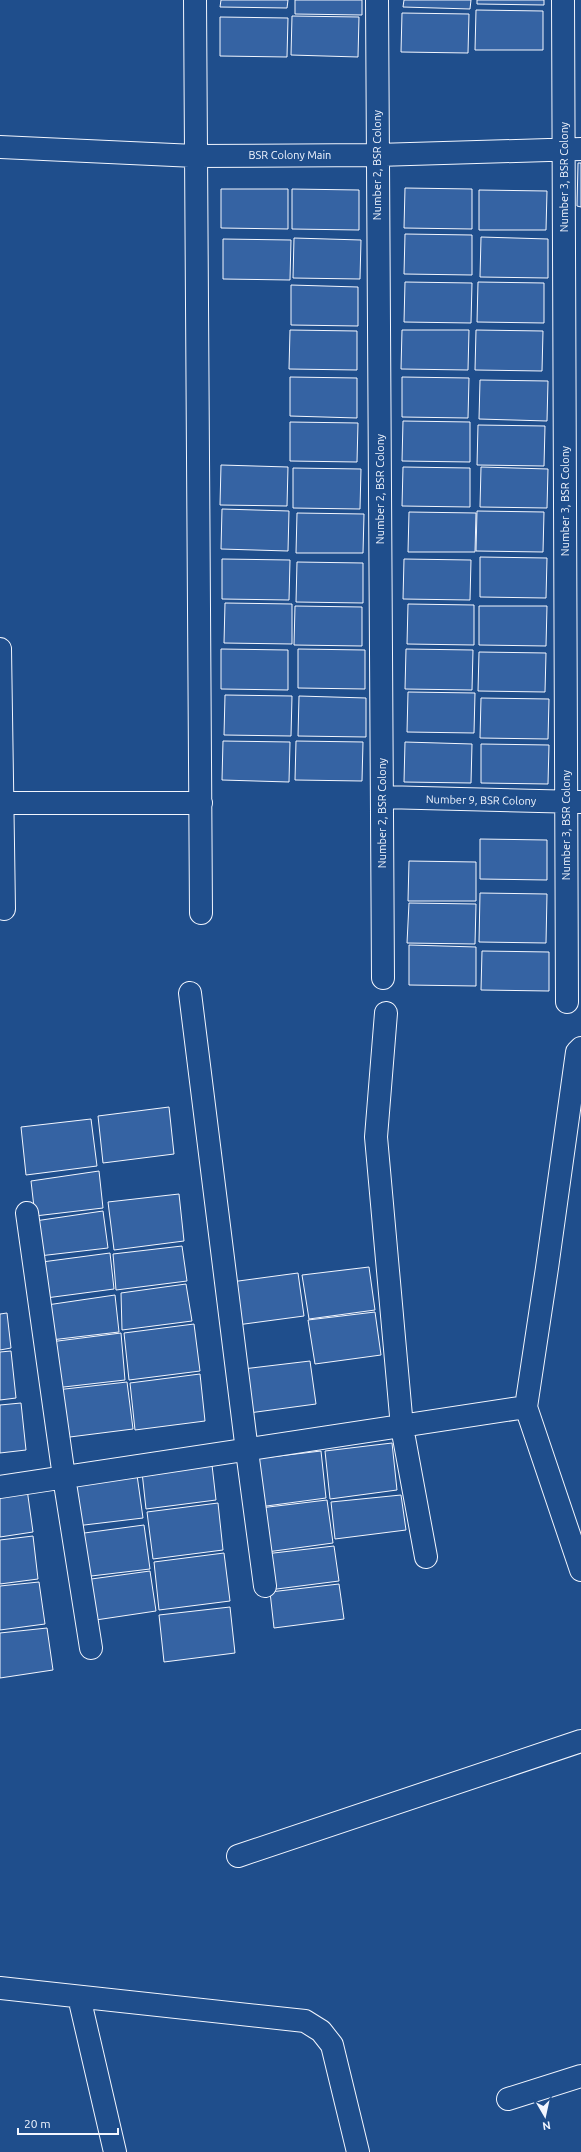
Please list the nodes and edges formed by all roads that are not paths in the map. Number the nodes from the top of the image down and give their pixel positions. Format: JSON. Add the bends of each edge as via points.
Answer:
{"nodes":[{"id":1,"x":195,"y":0,"type":"edge"},
{"id":2,"x":377,"y":0,"type":"edge"},
{"id":3,"x":563,"y":0,"type":"edge"},
{"id":4,"x":0,"y":147,"type":"edge"},
{"id":5,"x":572,"y":149,"type":"edge"},
{"id":6,"x":377,"y":154,"type":"junction"},
{"id":7,"x":195,"y":156,"type":"junction"},
{"id":8,"x":0,"y":649,"type":"edge"},
{"id":9,"x":382,"y":797,"type":"junction"},
{"id":10,"x":573,"y":802,"type":"edge"},
{"id":11,"x":2,"y":803,"type":"junction"},
{"id":12,"x":201,"y":803,"type":"junction"},
{"id":13,"x":4,"y":909,"type":"dead end"},
{"id":14,"x":201,"y":913,"type":"dead end"},
{"id":15,"x":383,"y":978,"type":"dead end"},
{"id":16,"x":190,"y":993,"type":"dead end"},
{"id":17,"x":568,"y":1002,"type":"dead end"},
{"id":18,"x":386,"y":1013,"type":"dead end"},
{"id":19,"x":581,"y":1048,"type":"edge"},
{"id":20,"x":27,"y":1213,"type":"dead end"},
{"id":21,"x":526,"y":1407,"type":"junction"},
{"id":22,"x":402,"y":1427,"type":"junction"},
{"id":23,"x":247,"y":1451,"type":"junction"},
{"id":24,"x":64,"y":1477,"type":"junction"},
{"id":25,"x":0,"y":1488,"type":"edge"},
{"id":26,"x":426,"y":1557,"type":"dead end"},
{"id":27,"x":581,"y":1570,"type":"edge"},
{"id":28,"x":266,"y":1586,"type":"dead end"},
{"id":29,"x":91,"y":1648,"type":"dead end"},
{"id":30,"x":581,"y":1741,"type":"edge"},
{"id":31,"x":238,"y":1856,"type":"dead end"},
{"id":32,"x":0,"y":1988,"type":"edge"},
{"id":33,"x":79,"y":1996,"type":"junction"},
{"id":34,"x":581,"y":2076,"type":"edge"},
{"id":35,"x":508,"y":2099,"type":"dead end"},
{"id":36,"x":115,"y":2152,"type":"edge"},
{"id":37,"x":358,"y":2152,"type":"edge"}],
"edges":[{"from":1,"to":7,"type":"street"},
{"from":2,"to":6,"type":"street","name":"Number 2, BSR Colony"},
{"from":3,"to":5,"type":"street","name":"Number 3, BSR Colony"},
{"from":4,"to":7,"type":"street","name":"BSR Colony Main"},
{"from":5,"to":6,"type":"street","name":"BSR Colony Main"},
{"from":5,"to":10,"type":"street","name":"Number 3, BSR Colony"},
{"from":6,"to":7,"type":"street","name":"BSR Colony Main"},
{"from":6,"to":9,"type":"street","name":"Number 2, BSR Colony"},
{"from":7,"to":12,"type":"street"},
{"from":8,"to":11,"type":"street"},
{"from":9,"to":10,"type":"street","name":"Number 9, BSR Colony"},
{"from":9,"to":15,"type":"street","name":"Number 2, BSR Colony"},
{"from":10,"to":17,"type":"street","name":"Number 3, BSR Colony"},
{"from":11,"to":12,"type":"street"},
{"from":11,"to":13,"type":"street"},
{"from":12,"to":14,"type":"street"},
{"from":16,"to":23,"type":"street"},
{"from":18,"to":22,"type":"street","via":[[376,1137]]},
{"from":19,"to":21,"type":"street","via":[[577,1052]]},
{"from":20,"to":24,"type":"street"},
{"from":21,"to":22,"type":"street"},
{"from":21,"to":27,"type":"street"},
{"from":22,"to":23,"type":"street"},
{"from":22,"to":26,"type":"street"},
{"from":23,"to":24,"type":"street"},
{"from":23,"to":28,"type":"street"},
{"from":24,"to":25,"type":"street"},
{"from":24,"to":29,"type":"street"},
{"from":30,"to":31,"type":"street"},
{"from":32,"to":33,"type":"street"},
{"from":33,"to":36,"type":"street"},
{"from":33,"to":37,"type":"street","via":[[305,2021],[321,2030],[332,2044]]},
{"from":34,"to":35,"type":"street"}]}
